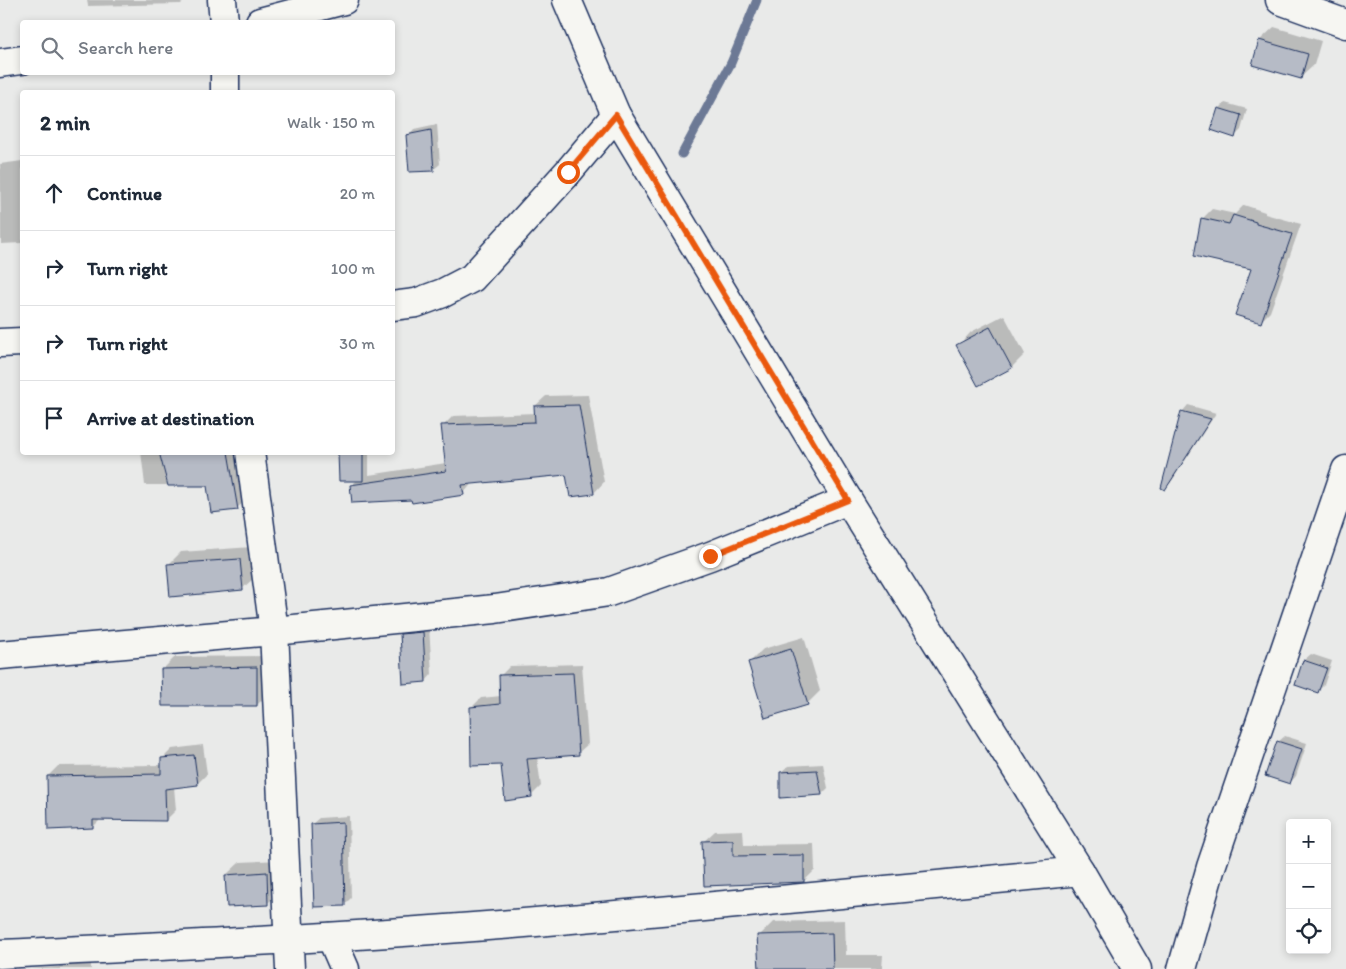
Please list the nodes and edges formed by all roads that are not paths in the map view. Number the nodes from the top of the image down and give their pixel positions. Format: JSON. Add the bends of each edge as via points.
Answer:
{"nodes":[{"id":1,"x":222,"y":0,"type":"edge"},
{"id":2,"x":344,"y":0,"type":"edge"},
{"id":3,"x":567,"y":0,"type":"edge"},
{"id":4,"x":1280,"y":0,"type":"edge"},
{"id":5,"x":224,"y":20,"type":"edge"},
{"id":6,"x":268,"y":20,"type":"edge"},
{"id":7,"x":1346,"y":24,"type":"edge"},
{"id":8,"x":20,"y":60,"type":"edge"},
{"id":9,"x":0,"y":63,"type":"edge"},
{"id":10,"x":225,"y":75,"type":"edge"},
{"id":11,"x":225,"y":90,"type":"edge"},
{"id":12,"x":616,"y":115,"type":"junction"},
{"id":13,"x":395,"y":306,"type":"edge"},
{"id":14,"x":20,"y":342,"type":"edge"},
{"id":15,"x":0,"y":343,"type":"edge"},
{"id":16,"x":250,"y":455,"type":"edge"},
{"id":17,"x":1346,"y":470,"type":"edge"},
{"id":18,"x":848,"y":500,"type":"junction"},
{"id":19,"x":274,"y":631,"type":"junction"},
{"id":20,"x":0,"y":655,"type":"edge"},
{"id":21,"x":1080,"y":871,"type":"junction"},
{"id":22,"x":330,"y":937,"type":"junction"},
{"id":23,"x":290,"y":940,"type":"junction"},
{"id":24,"x":0,"y":954,"type":"edge"},
{"id":25,"x":290,"y":969,"type":"edge"},
{"id":26,"x":344,"y":969,"type":"edge"},
{"id":27,"x":1137,"y":969,"type":"edge"},
{"id":28,"x":1182,"y":969,"type":"edge"}],
"edges":[{"from":1,"to":5,"type":"street"},
{"from":2,"to":6,"type":"street"},
{"from":3,"to":12,"type":"street"},
{"from":4,"to":7,"type":"street"},
{"from":8,"to":9,"type":"street"},
{"from":10,"to":11,"type":"street"},
{"from":12,"to":13,"type":"street","via":[[472,278],[416,303]]},
{"from":12,"to":18,"type":"street"},
{"from":14,"to":15,"type":"street"},
{"from":16,"to":19,"type":"street"},
{"from":17,"to":28,"type":"street","via":[[1211,867]]},
{"from":18,"to":19,"type":"street","via":[[710,556],[608,592],[495,609]]},
{"from":18,"to":21,"type":"street"},
{"from":19,"to":20,"type":"street"},
{"from":19,"to":23,"type":"street"},
{"from":21,"to":22,"type":"street","via":[[687,909]]},
{"from":21,"to":27,"type":"street"},
{"from":22,"to":23,"type":"street"},
{"from":22,"to":26,"type":"street"},
{"from":23,"to":24,"type":"street"},
{"from":23,"to":25,"type":"street"}]}
